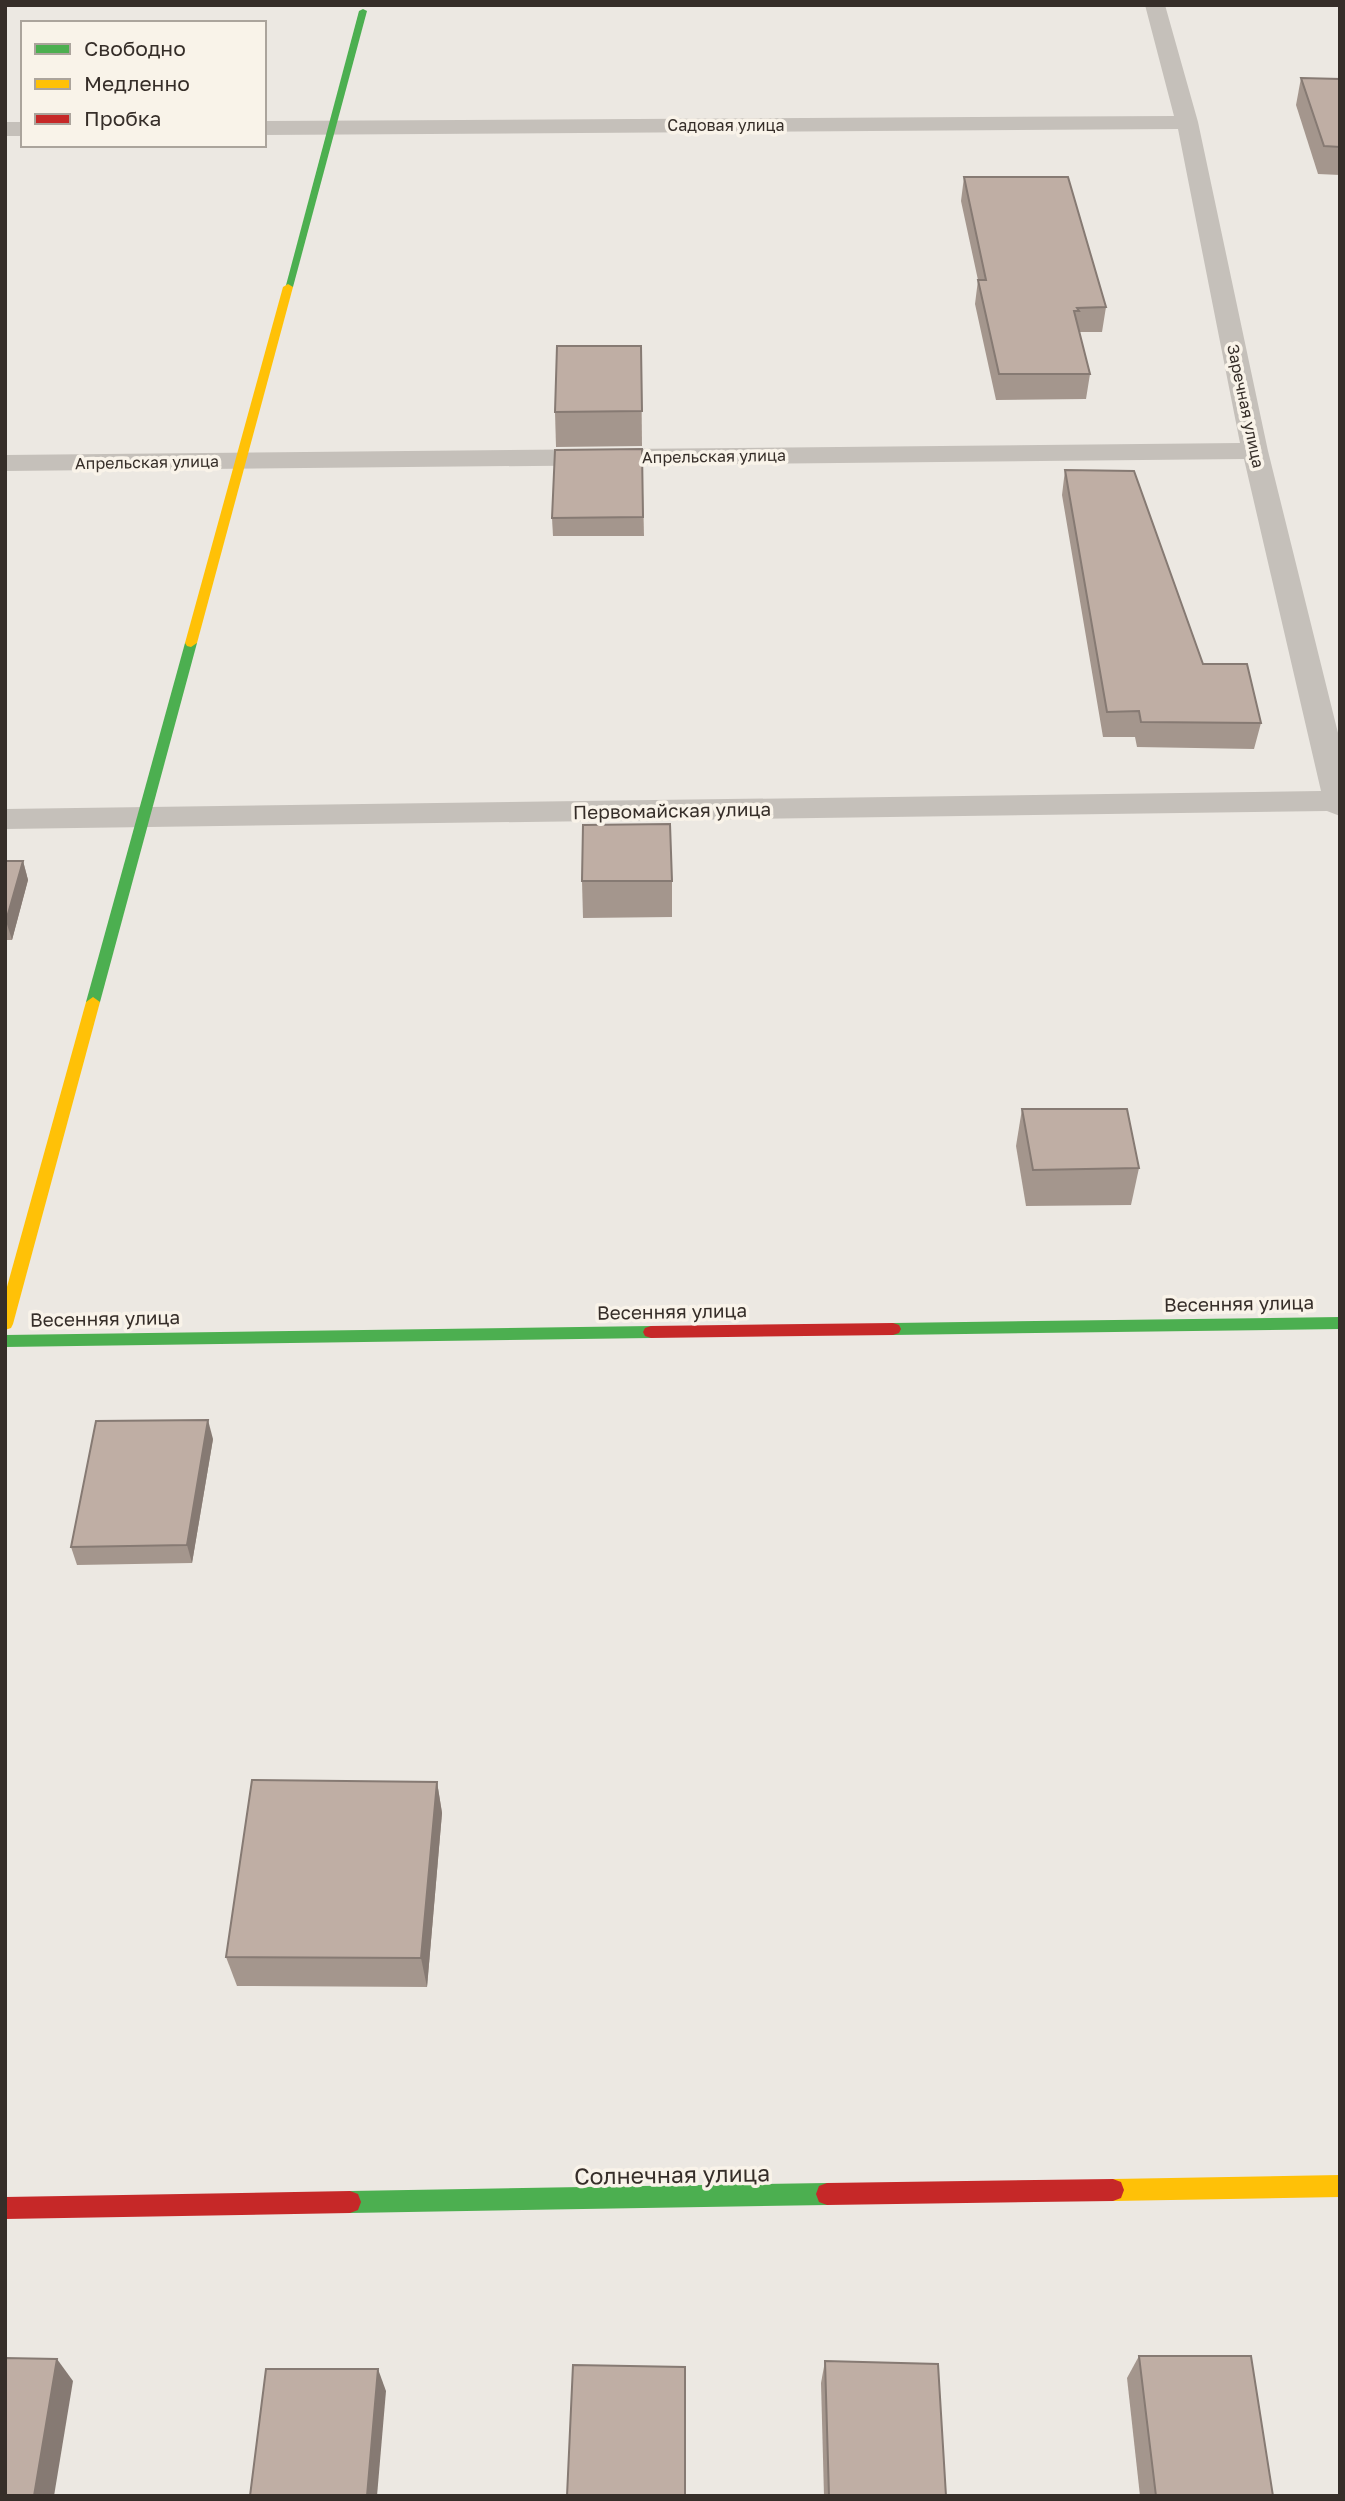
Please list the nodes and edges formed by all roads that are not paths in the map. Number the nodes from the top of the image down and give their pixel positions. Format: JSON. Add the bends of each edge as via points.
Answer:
{"nodes":[{"id":1,"x":1155,"y":5,"type":"edge"},
{"id":2,"x":363,"y":11,"type":"dead end"},
{"id":3,"x":1187,"y":122,"type":"junction"},
{"id":4,"x":266,"y":128,"type":"edge"},
{"id":5,"x":331,"y":128,"type":"junction"},
{"id":6,"x":1255,"y":451,"type":"junction"},
{"id":7,"x":5,"y":463,"type":"edge"},
{"id":8,"x":1339,"y":804,"type":"edge"},
{"id":9,"x":144,"y":817,"type":"junction"},
{"id":10,"x":5,"y":819,"type":"edge"},
{"id":11,"x":1340,"y":1323,"type":"edge"},
{"id":12,"x":5,"y":1324,"type":"edge"},
{"id":13,"x":5,"y":1341,"type":"edge"},
{"id":14,"x":1340,"y":2186,"type":"edge"},
{"id":15,"x":5,"y":2208,"type":"edge"}],
"edges":[{"from":1,"to":3,"type":"street","name":"Заречная улица"},
{"from":2,"to":5,"type":"street"},
{"from":3,"to":5,"type":"street","name":"Садовая улица"},
{"from":3,"to":6,"type":"street","name":"Заречная улица"},
{"from":4,"to":5,"type":"street","name":"Садовая улица"},
{"from":5,"to":9,"type":"street"},
{"from":6,"to":7,"type":"street","name":"Апрельская улица"},
{"from":6,"to":8,"type":"street","name":"Заречная улица"},
{"from":8,"to":9,"type":"street","name":"Первомайская улица"},
{"from":9,"to":10,"type":"street","name":"Первомайская улица"},
{"from":9,"to":12,"type":"street"},
{"from":11,"to":13,"type":"street","name":"Весенняя улица"},
{"from":14,"to":15,"type":"street","name":"Солнечная улица"}]}
